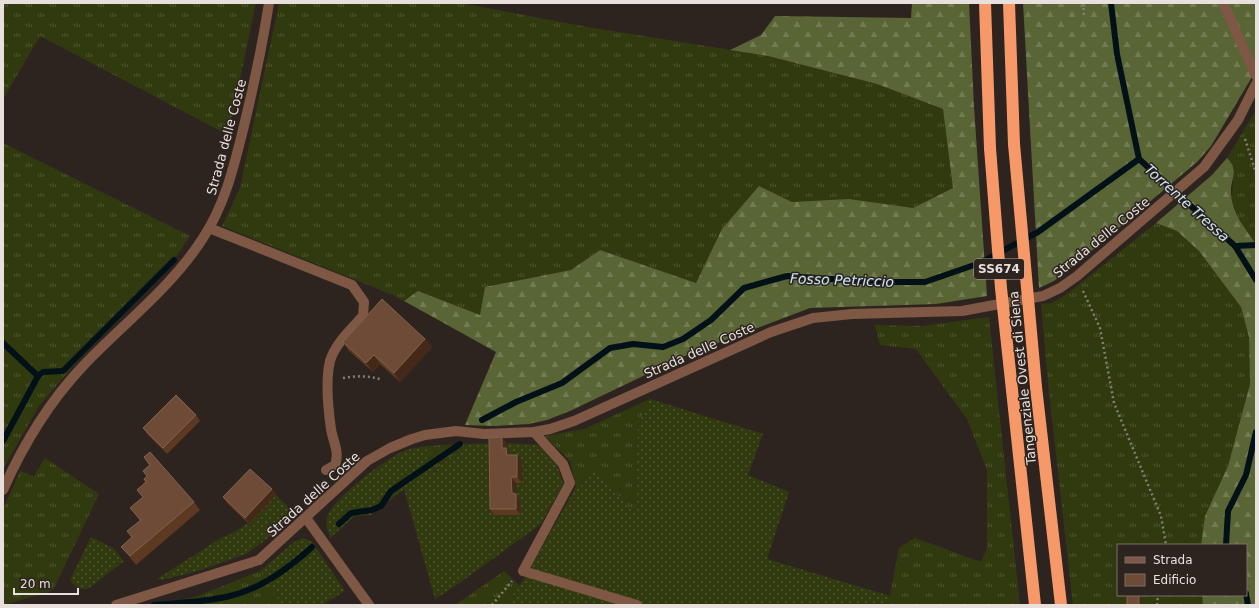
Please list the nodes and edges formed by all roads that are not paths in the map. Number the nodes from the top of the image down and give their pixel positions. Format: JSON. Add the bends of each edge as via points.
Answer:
{"nodes":[{"id":1,"x":269,"y":3,"type":"edge"},
{"id":2,"x":985,"y":3,"type":"edge"},
{"id":3,"x":1009,"y":3,"type":"edge"},
{"id":4,"x":1223,"y":3,"type":"edge"},
{"id":5,"x":1256,"y":76,"type":"edge"},
{"id":6,"x":1256,"y":84,"type":"edge"},
{"id":7,"x":209,"y":228,"type":"junction"},
{"id":8,"x":534,"y":432,"type":"junction"},
{"id":9,"x":326,"y":470,"type":"dead end"},
{"id":10,"x":3,"y":490,"type":"edge"},
{"id":11,"x":306,"y":518,"type":"junction"},
{"id":12,"x":116,"y":605,"type":"edge"},
{"id":13,"x":369,"y":605,"type":"edge"},
{"id":14,"x":637,"y":605,"type":"edge"},
{"id":15,"x":1035,"y":605,"type":"edge"},
{"id":16,"x":1061,"y":605,"type":"edge"}],
"edges":[{"from":1,"to":7,"type":"street","name":"Strada delle Coste","via":[[255,84],[230,182]]},
{"from":2,"to":15,"type":"highway","name":"Tangenziale Ovest di Siena","number":"SS674","bridge":true,"via":[[990,148],[1001,288]]},
{"from":3,"to":16,"type":"highway","name":"Tangenziale Ovest di Siena","number":"SS674","bridge":true,"via":[[1014,144],[1036,387]]},
{"from":4,"to":5,"type":"street"},
{"from":6,"to":8,"type":"street","name":"Strada delle Coste","via":[[1238,120],[1204,166],[1146,218],[1060,288],[1043,296],[962,310],[813,318],[771,332],[574,421]]},
{"from":7,"to":9,"type":"street","via":[[352,285],[364,302],[363,316],[346,334],[330,361],[328,395],[331,431],[338,458],[335,465]]},
{"from":7,"to":10,"type":"street","name":"Strada delle Coste","via":[[171,280],[83,367],[44,414]]},
{"from":8,"to":11,"type":"street","name":"Strada delle Coste","via":[[484,434],[456,431],[412,439],[367,461]]},
{"from":8,"to":14,"type":"street","via":[[563,464],[570,483],[523,571]]},
{"from":11,"to":12,"type":"street","name":"Strada delle Coste","via":[[259,560]]},
{"from":11,"to":13,"type":"street"}]}
